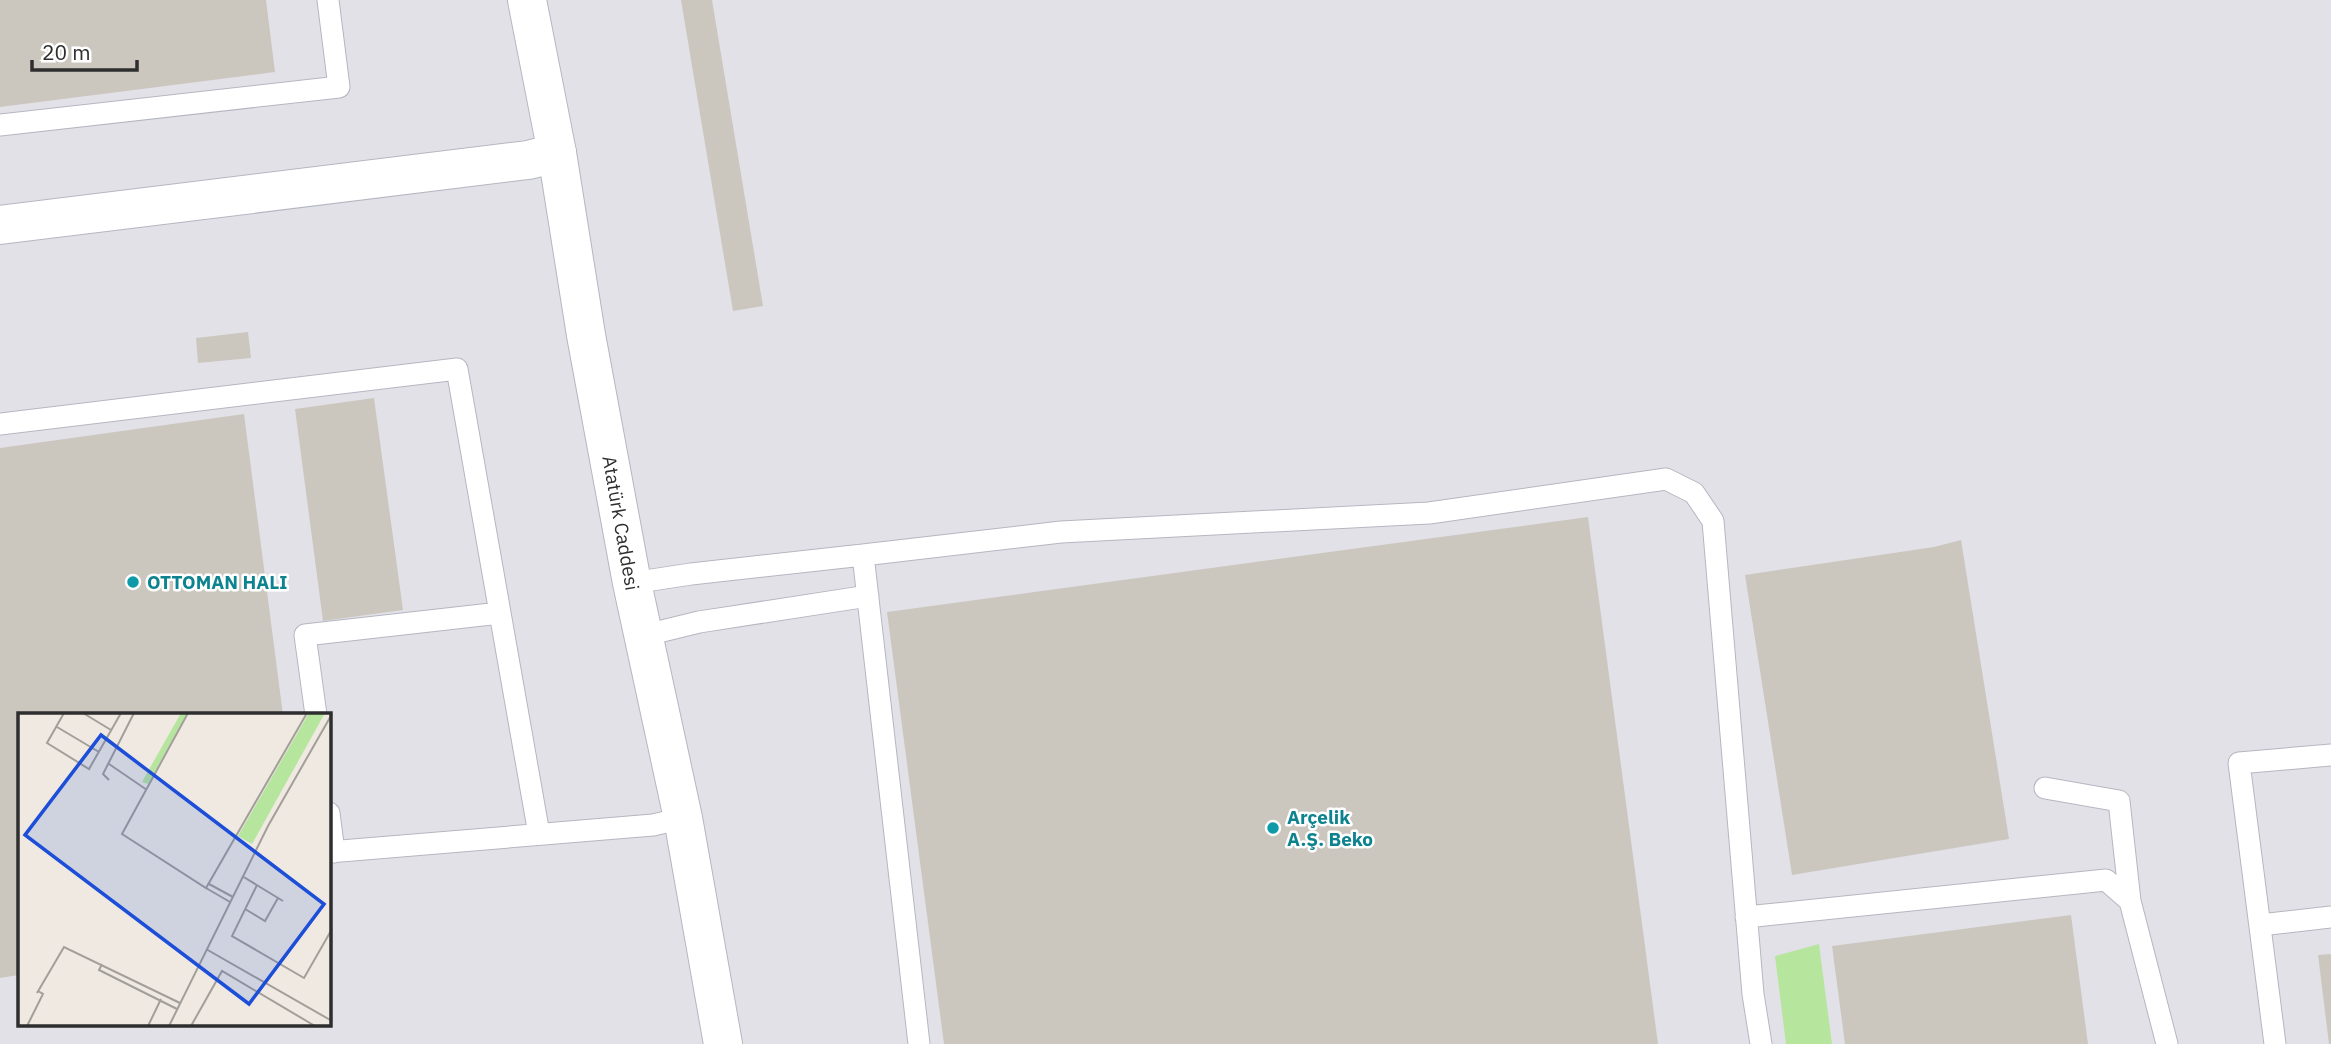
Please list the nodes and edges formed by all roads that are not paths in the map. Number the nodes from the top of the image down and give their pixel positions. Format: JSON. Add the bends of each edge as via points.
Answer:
{"nodes":[{"id":1,"x":328,"y":0,"type":"edge"},
{"id":2,"x":527,"y":0,"type":"edge"},
{"id":3,"x":0,"y":125,"type":"edge"},
{"id":4,"x":557,"y":153,"type":"junction"},
{"id":5,"x":0,"y":225,"type":"edge"},
{"id":6,"x":0,"y":424,"type":"edge"},
{"id":7,"x":863,"y":555,"type":"junction"},
{"id":8,"x":632,"y":583,"type":"junction"},
{"id":9,"x":868,"y":596,"type":"junction"},
{"id":10,"x":500,"y":613,"type":"junction"},
{"id":11,"x":642,"y":636,"type":"junction"},
{"id":12,"x":316,"y":713,"type":"edge"},
{"id":13,"x":2331,"y":755,"type":"edge"},
{"id":14,"x":2045,"y":788,"type":"dead end"},
{"id":15,"x":683,"y":818,"type":"junction"},
{"id":16,"x":539,"y":834,"type":"junction"},
{"id":17,"x":332,"y":852,"type":"edge"},
{"id":18,"x":2130,"y":901,"type":"junction"},
{"id":19,"x":1746,"y":917,"type":"junction"},
{"id":20,"x":2331,"y":917,"type":"edge"},
{"id":21,"x":2260,"y":925,"type":"junction"},
{"id":22,"x":723,"y":1044,"type":"edge"},
{"id":23,"x":919,"y":1044,"type":"edge"},
{"id":24,"x":1761,"y":1044,"type":"edge"},
{"id":25,"x":2167,"y":1044,"type":"edge"},
{"id":26,"x":2275,"y":1044,"type":"edge"}],
"edges":[{"from":1,"to":3,"type":"lane","via":[[339,87]]},
{"from":2,"to":4,"type":"street","name":"Atatürk Caddesi"},
{"from":4,"to":5,"type":"street"},
{"from":4,"to":8,"type":"street","name":"Atatürk Caddesi"},
{"from":6,"to":10,"type":"lane","via":[[457,369]]},
{"from":7,"to":8,"type":"lane"},
{"from":7,"to":9,"type":"lane"},
{"from":7,"to":19,"type":"lane","via":[[1061,532],[1429,513],[1666,479],[1694,493],[1713,521]]},
{"from":8,"to":11,"type":"street","name":"Atatürk Caddesi"},
{"from":9,"to":11,"type":"lane","via":[[699,622]]},
{"from":9,"to":23,"type":"lane"},
{"from":10,"to":12,"type":"lane","via":[[305,635]]},
{"from":10,"to":16,"type":"lane"},
{"from":11,"to":15,"type":"street","name":"Atatürk Caddesi"},
{"from":13,"to":21,"type":"lane","via":[[2239,763]]},
{"from":14,"to":18,"type":"lane","via":[[2119,801]]},
{"from":15,"to":16,"type":"lane","via":[[653,825]]},
{"from":15,"to":22,"type":"street","name":"Atatürk Caddesi"},
{"from":16,"to":17,"type":"lane"},
{"from":18,"to":19,"type":"lane","via":[[2106,880]]},
{"from":18,"to":25,"type":"lane"},
{"from":19,"to":24,"type":"lane"},
{"from":20,"to":21,"type":"lane"},
{"from":21,"to":26,"type":"lane"}]}
